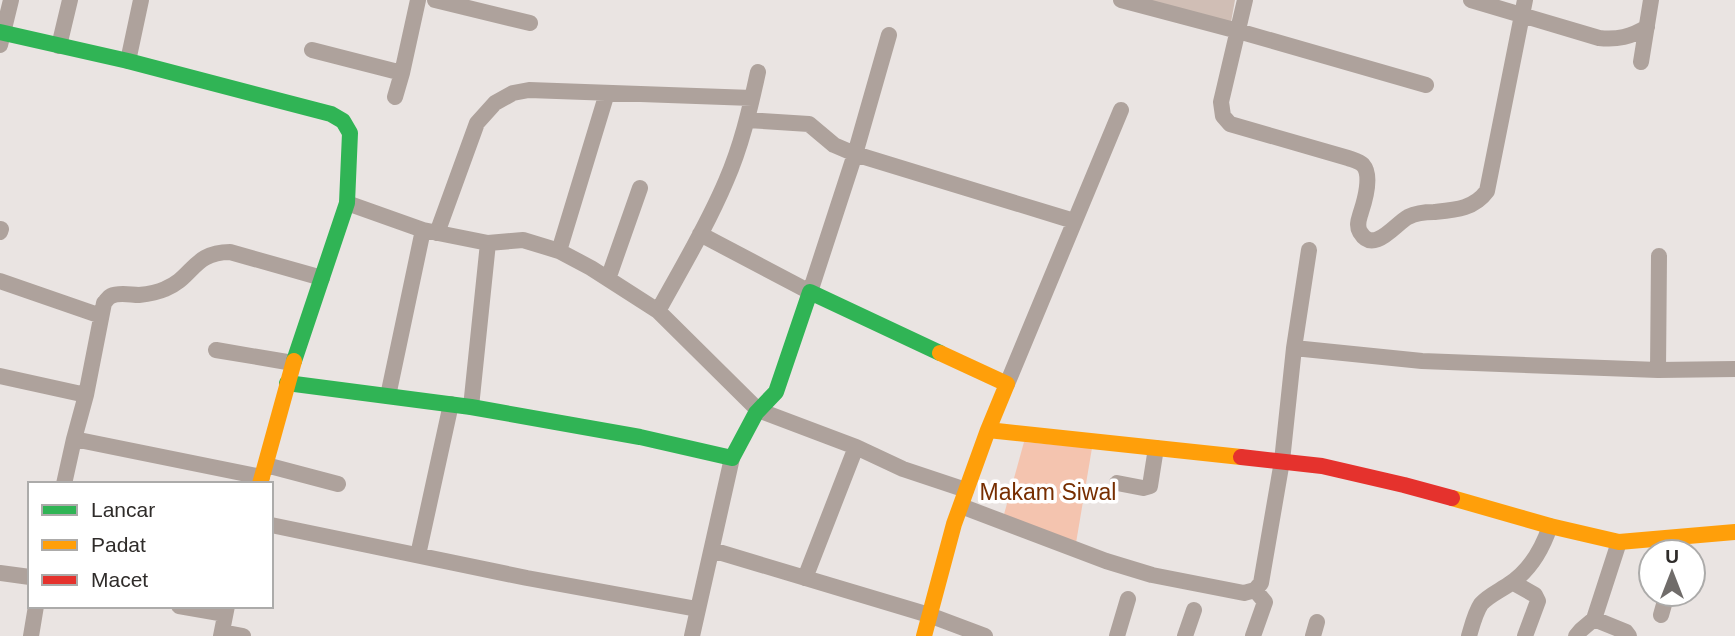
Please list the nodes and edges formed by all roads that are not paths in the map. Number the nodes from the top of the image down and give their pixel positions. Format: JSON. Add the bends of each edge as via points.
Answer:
{"nodes":[{"id":1,"x":11,"y":0,"type":"edge"},
{"id":2,"x":70,"y":0,"type":"edge"},
{"id":3,"x":141,"y":0,"type":"edge"},
{"id":4,"x":418,"y":0,"type":"edge"},
{"id":5,"x":435,"y":0,"type":"edge"},
{"id":6,"x":1121,"y":0,"type":"edge"},
{"id":7,"x":1245,"y":0,"type":"edge"},
{"id":8,"x":1471,"y":0,"type":"edge"},
{"id":9,"x":1651,"y":0,"type":"edge"},
{"id":10,"x":1524,"y":7,"type":"edge"},
{"id":11,"x":530,"y":23,"type":"dead end"},
{"id":12,"x":1647,"y":27,"type":"junction"},
{"id":13,"x":1238,"y":31,"type":"junction"},
{"id":14,"x":889,"y":35,"type":"dead end"},
{"id":15,"x":1,"y":37,"type":"edge"},
{"id":16,"x":59,"y":46,"type":"junction"},
{"id":17,"x":312,"y":50,"type":"dead end"},
{"id":18,"x":128,"y":61,"type":"junction"},
{"id":19,"x":1641,"y":62,"type":"dead end"},
{"id":20,"x":758,"y":72,"type":"dead end"},
{"id":21,"x":402,"y":73,"type":"junction"},
{"id":22,"x":1426,"y":85,"type":"dead end"},
{"id":23,"x":607,"y":93,"type":"junction"},
{"id":24,"x":394,"y":97,"type":"dead end"},
{"id":25,"x":752,"y":98,"type":"junction"},
{"id":26,"x":1121,"y":110,"type":"dead end"},
{"id":27,"x":747,"y":120,"type":"junction"},
{"id":28,"x":855,"y":154,"type":"junction"},
{"id":29,"x":639,"y":188,"type":"dead end"},
{"id":30,"x":347,"y":192,"type":"junction"},
{"id":31,"x":1074,"y":221,"type":"junction"},
{"id":32,"x":430,"y":232,"type":"junction"},
{"id":33,"x":700,"y":234,"type":"junction"},
{"id":34,"x":488,"y":243,"type":"junction"},
{"id":35,"x":1309,"y":250,"type":"dead end"},
{"id":36,"x":559,"y":251,"type":"junction"},
{"id":37,"x":1659,"y":256,"type":"dead end"},
{"id":38,"x":322,"y":278,"type":"junction"},
{"id":39,"x":608,"y":279,"type":"junction"},
{"id":40,"x":0,"y":281,"type":"edge"},
{"id":41,"x":810,"y":292,"type":"junction"},
{"id":42,"x":658,"y":311,"type":"junction"},
{"id":43,"x":102,"y":316,"type":"junction"},
{"id":44,"x":1294,"y":348,"type":"junction"},
{"id":45,"x":216,"y":350,"type":"dead end"},
{"id":46,"x":293,"y":363,"type":"junction"},
{"id":47,"x":1735,"y":369,"type":"edge"},
{"id":48,"x":1658,"y":370,"type":"junction"},
{"id":49,"x":0,"y":376,"type":"edge"},
{"id":50,"x":288,"y":383,"type":"junction"},
{"id":51,"x":1007,"y":384,"type":"junction"},
{"id":52,"x":86,"y":395,"type":"junction"},
{"id":53,"x":388,"y":396,"type":"junction"},
{"id":54,"x":451,"y":404,"type":"junction"},
{"id":55,"x":471,"y":407,"type":"junction"},
{"id":56,"x":758,"y":410,"type":"junction"},
{"id":57,"x":988,"y":430,"type":"junction"},
{"id":58,"x":74,"y":439,"type":"junction"},
{"id":59,"x":856,"y":447,"type":"junction"},
{"id":60,"x":1156,"y":448,"type":"junction"},
{"id":61,"x":732,"y":458,"type":"junction"},
{"id":62,"x":1282,"y":461,"type":"junction"},
{"id":63,"x":263,"y":475,"type":"edge"},
{"id":64,"x":64,"y":482,"type":"edge"},
{"id":65,"x":1117,"y":483,"type":"dead end"},
{"id":66,"x":338,"y":484,"type":"dead end"},
{"id":67,"x":966,"y":490,"type":"junction"},
{"id":68,"x":961,"y":506,"type":"junction"},
{"id":69,"x":273,"y":525,"type":"edge"},
{"id":70,"x":1550,"y":526,"type":"junction"},
{"id":71,"x":1735,"y":532,"type":"edge"},
{"id":72,"x":1707,"y":538,"type":"edge"},
{"id":73,"x":1619,"y":542,"type":"junction"},
{"id":74,"x":1637,"y":543,"type":"edge"},
{"id":75,"x":712,"y":550,"type":"junction"},
{"id":76,"x":418,"y":555,"type":"junction"},
{"id":77,"x":0,"y":573,"type":"edge"},
{"id":78,"x":28,"y":577,"type":"edge"},
{"id":79,"x":805,"y":578,"type":"junction"},
{"id":80,"x":1512,"y":582,"type":"junction"},
{"id":81,"x":1255,"y":590,"type":"junction"},
{"id":82,"x":1129,"y":599,"type":"dead end"},
{"id":83,"x":36,"y":608,"type":"edge"},
{"id":84,"x":202,"y":608,"type":"edge"},
{"id":85,"x":1663,"y":608,"type":"edge"},
{"id":86,"x":697,"y":609,"type":"junction"},
{"id":87,"x":226,"y":610,"type":"edge"},
{"id":88,"x":1194,"y":610,"type":"dead end"},
{"id":89,"x":929,"y":615,"type":"junction"},
{"id":90,"x":1661,"y":615,"type":"dead end"},
{"id":91,"x":1594,"y":619,"type":"junction"},
{"id":92,"x":222,"y":634,"type":"edge"},
{"id":93,"x":31,"y":636,"type":"edge"},
{"id":94,"x":243,"y":636,"type":"edge"},
{"id":95,"x":692,"y":636,"type":"edge"},
{"id":96,"x":924,"y":636,"type":"edge"},
{"id":97,"x":985,"y":636,"type":"edge"},
{"id":98,"x":1117,"y":636,"type":"edge"},
{"id":99,"x":1185,"y":636,"type":"edge"},
{"id":100,"x":1253,"y":636,"type":"edge"},
{"id":101,"x":1469,"y":636,"type":"edge"},
{"id":102,"x":1525,"y":636,"type":"edge"},
{"id":103,"x":1576,"y":636,"type":"edge"},
{"id":104,"x":1629,"y":636,"type":"edge"}],
"edges":[{"from":1,"to":15,"type":"street"},
{"from":2,"to":16,"type":"street"},
{"from":3,"to":18,"type":"street"},
{"from":4,"to":21,"type":"street"},
{"from":5,"to":11,"type":"street"},
{"from":6,"to":13,"type":"street"},
{"from":7,"to":13,"type":"street"},
{"from":8,"to":10,"type":"street"},
{"from":9,"to":12,"type":"street"},
{"from":10,"to":12,"type":"street","via":[[1611,39]]},
{"from":10,"to":13,"type":"street","via":[[1483,196],[1456,210],[1408,218],[1380,240],[1371,240],[1358,230],[1366,186],[1364,166],[1226,121],[1221,102]]},
{"from":12,"to":19,"type":"street"},
{"from":13,"to":22,"type":"street"},
{"from":14,"to":28,"type":"street"},
{"from":15,"to":16,"type":"street"},
{"from":16,"to":18,"type":"street"},
{"from":17,"to":21,"type":"street"},
{"from":18,"to":30,"type":"street","via":[[339,117],[350,133]]},
{"from":20,"to":25,"type":"street"},
{"from":21,"to":24,"type":"street"},
{"from":23,"to":25,"type":"street"},
{"from":23,"to":32,"type":"street","via":[[521,90],[495,103],[477,123]]},
{"from":23,"to":36,"type":"street"},
{"from":25,"to":27,"type":"street"},
{"from":26,"to":31,"type":"street"},
{"from":27,"to":28,"type":"street","via":[[809,124],[834,145]]},
{"from":27,"to":33,"type":"street","via":[[727,180]]},
{"from":28,"to":31,"type":"street"},
{"from":28,"to":41,"type":"street"},
{"from":29,"to":39,"type":"street"},
{"from":30,"to":32,"type":"street"},
{"from":30,"to":38,"type":"street"},
{"from":31,"to":51,"type":"street"},
{"from":32,"to":34,"type":"street"},
{"from":32,"to":53,"type":"street"},
{"from":33,"to":41,"type":"street"},
{"from":33,"to":42,"type":"street"},
{"from":34,"to":36,"type":"street","via":[[523,240]]},
{"from":34,"to":55,"type":"street"},
{"from":35,"to":44,"type":"street"},
{"from":36,"to":39,"type":"street"},
{"from":37,"to":48,"type":"street"},
{"from":38,"to":43,"type":"street","via":[[217,252],[197,262],[169,288],[109,297]]},
{"from":38,"to":46,"type":"street"},
{"from":39,"to":42,"type":"street"},
{"from":40,"to":43,"type":"street"},
{"from":41,"to":51,"type":"street"},
{"from":41,"to":56,"type":"street","via":[[776,393]]},
{"from":42,"to":56,"type":"street"},
{"from":43,"to":52,"type":"street"},
{"from":44,"to":48,"type":"street","via":[[1396,360]]},
{"from":44,"to":62,"type":"street"},
{"from":45,"to":46,"type":"street"},
{"from":46,"to":50,"type":"street"},
{"from":47,"to":48,"type":"street"},
{"from":49,"to":52,"type":"street"},
{"from":50,"to":53,"type":"street"},
{"from":50,"to":63,"type":"street"},
{"from":51,"to":57,"type":"street"},
{"from":52,"to":58,"type":"street"},
{"from":53,"to":54,"type":"street"},
{"from":54,"to":55,"type":"street"},
{"from":54,"to":76,"type":"street"},
{"from":55,"to":61,"type":"street"},
{"from":56,"to":59,"type":"street"},
{"from":56,"to":61,"type":"street"},
{"from":57,"to":60,"type":"street"},
{"from":57,"to":67,"type":"street"},
{"from":58,"to":63,"type":"street"},
{"from":58,"to":64,"type":"street"},
{"from":59,"to":67,"type":"street","via":[[903,470]]},
{"from":59,"to":79,"type":"street"},
{"from":60,"to":62,"type":"street"},
{"from":60,"to":65,"type":"street","via":[[1150,486]]},
{"from":61,"to":75,"type":"street"},
{"from":62,"to":70,"type":"street","via":[[1404,485]]},
{"from":62,"to":81,"type":"street","via":[[1261,583]]},
{"from":63,"to":66,"type":"street"},
{"from":67,"to":68,"type":"street"},
{"from":68,"to":81,"type":"street","via":[[1152,575],[1244,593]]},
{"from":68,"to":89,"type":"street"},
{"from":69,"to":76,"type":"street"},
{"from":70,"to":73,"type":"street"},
{"from":70,"to":80,"type":"street","via":[[1532,565]]},
{"from":71,"to":72,"type":"street"},
{"from":73,"to":74,"type":"street"},
{"from":73,"to":91,"type":"street"},
{"from":75,"to":79,"type":"street"},
{"from":75,"to":86,"type":"street"},
{"from":76,"to":86,"type":"street"},
{"from":77,"to":78,"type":"street"},
{"from":79,"to":89,"type":"street"},
{"from":80,"to":101,"type":"street","via":[[1480,605]]},
{"from":80,"to":102,"type":"street","via":[[1538,601]]},
{"from":81,"to":100,"type":"street","via":[[1265,603]]},
{"from":82,"to":98,"type":"street"},
{"from":83,"to":93,"type":"street"},
{"from":84,"to":87,"type":"street"},
{"from":85,"to":90,"type":"street"},
{"from":86,"to":95,"type":"street"},
{"from":87,"to":92,"type":"street"},
{"from":88,"to":99,"type":"street"},
{"from":89,"to":96,"type":"street"},
{"from":89,"to":97,"type":"street"},
{"from":91,"to":103,"type":"street"},
{"from":91,"to":104,"type":"street"},
{"from":92,"to":94,"type":"street"}]}
